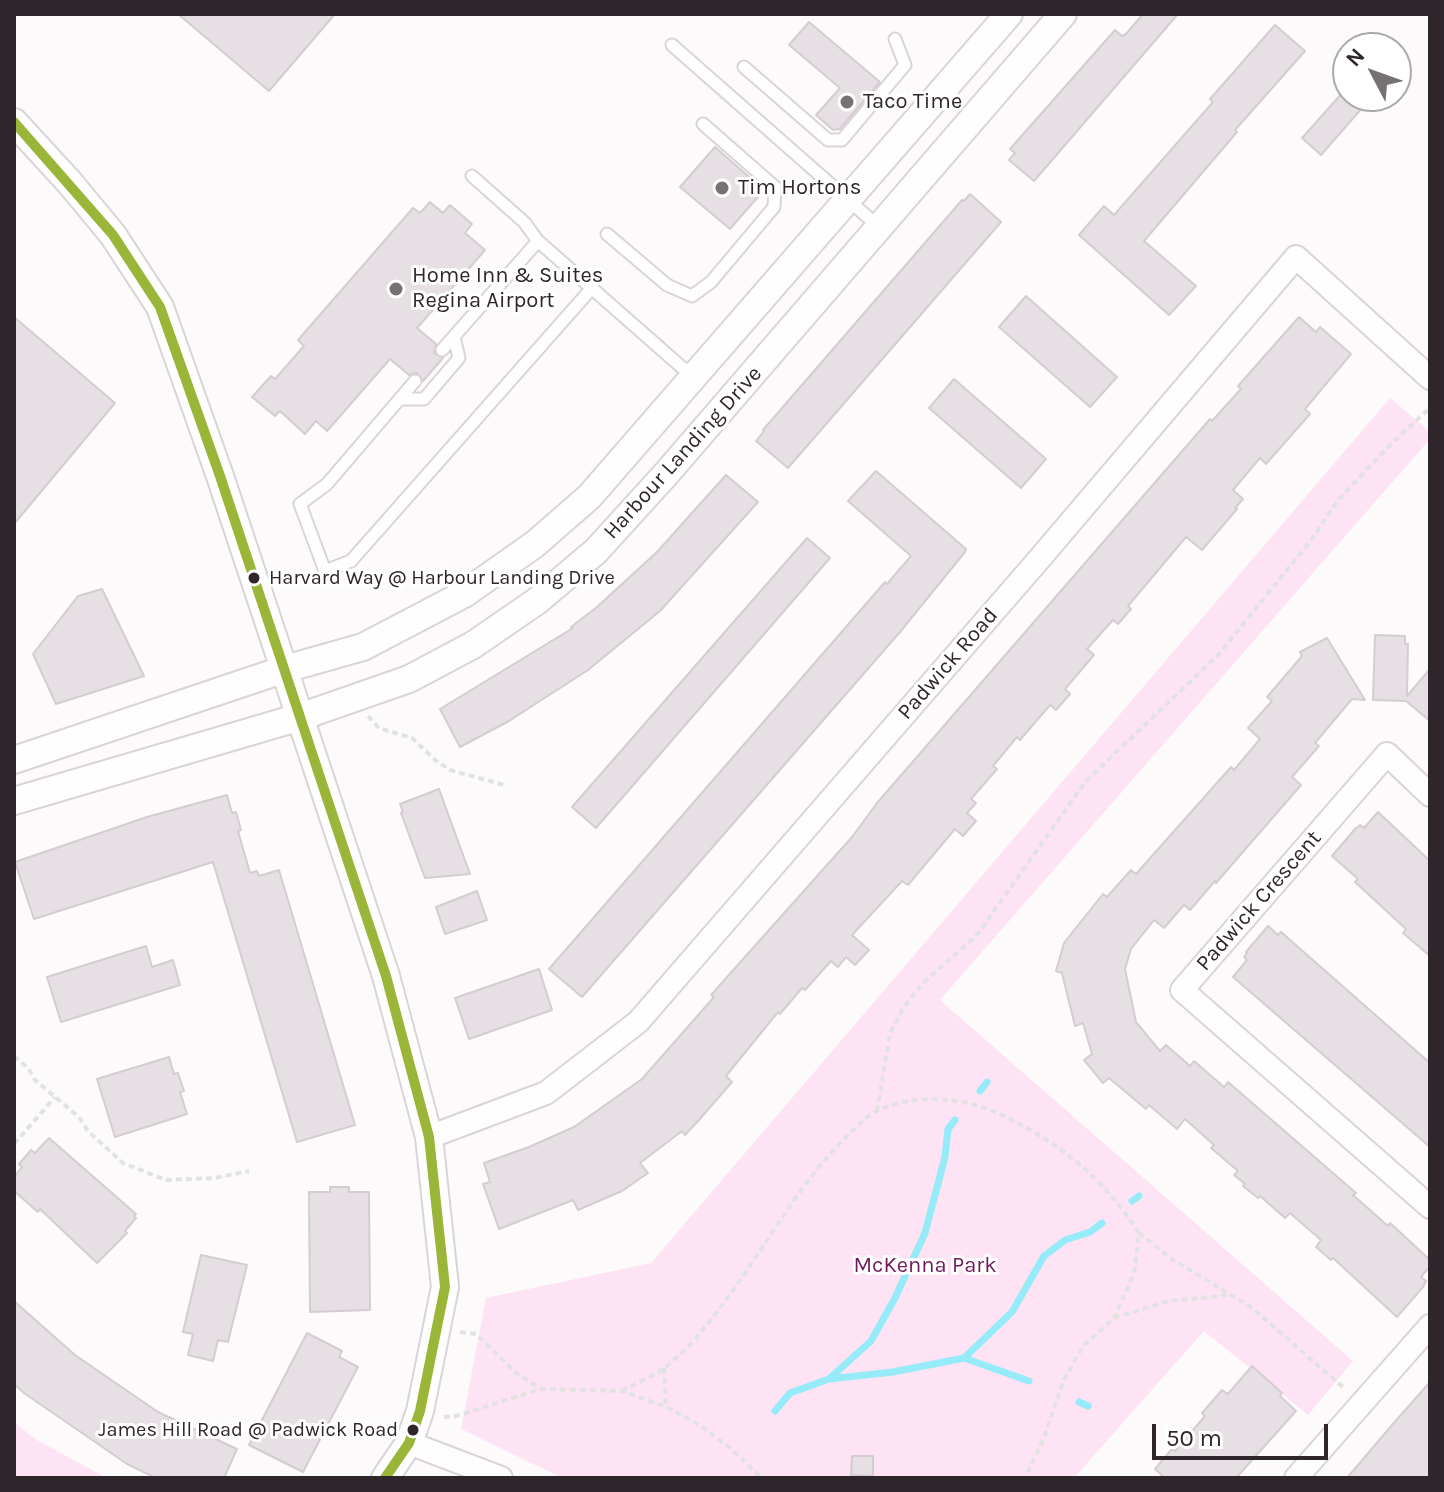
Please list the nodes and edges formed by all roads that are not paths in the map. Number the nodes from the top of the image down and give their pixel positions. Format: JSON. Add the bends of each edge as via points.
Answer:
{"nodes":[{"id":1,"x":1009,"y":14,"type":"edge"},
{"id":2,"x":1063,"y":14,"type":"edge"},
{"id":3,"x":895,"y":39,"type":"dead end"},
{"id":4,"x":672,"y":45,"type":"dead end"},
{"id":5,"x":744,"y":67,"type":"dead end"},
{"id":6,"x":14,"y":122,"type":"edge"},
{"id":7,"x":703,"y":124,"type":"dead end"},
{"id":8,"x":472,"y":176,"type":"dead end"},
{"id":9,"x":848,"y":200,"type":"junction"},
{"id":10,"x":880,"y":227,"type":"junction"},
{"id":11,"x":607,"y":234,"type":"dead end"},
{"id":12,"x":538,"y":241,"type":"junction"},
{"id":13,"x":592,"y":288,"type":"junction"},
{"id":14,"x":454,"y":337,"type":"junction"},
{"id":15,"x":442,"y":350,"type":"dead end"},
{"id":16,"x":695,"y":378,"type":"junction"},
{"id":17,"x":1430,"y":378,"type":"edge"},
{"id":18,"x":415,"y":381,"type":"dead end"},
{"id":19,"x":400,"y":399,"type":"junction"},
{"id":20,"x":285,"y":669,"type":"junction"},
{"id":21,"x":300,"y":717,"type":"junction"},
{"id":22,"x":14,"y":760,"type":"edge"},
{"id":23,"x":1430,"y":795,"type":"edge"},
{"id":24,"x":14,"y":801,"type":"edge"},
{"id":25,"x":429,"y":1137,"type":"junction"},
{"id":26,"x":1430,"y":1207,"type":"edge"},
{"id":27,"x":1430,"y":1326,"type":"edge"},
{"id":28,"x":409,"y":1443,"type":"junction"},
{"id":29,"x":385,"y":1478,"type":"edge"},
{"id":30,"x":501,"y":1478,"type":"edge"},
{"id":31,"x":1296,"y":1478,"type":"edge"}],
"edges":[{"from":1,"to":9,"type":"street","name":"Harbour Landing Drive"},
{"from":2,"to":10,"type":"street","name":"Harbour Landing Drive"},
{"from":3,"to":5,"type":"lane","via":[[905,65],[842,140],[828,140]]},
{"from":4,"to":9,"type":"lane"},
{"from":6,"to":20,"type":"street","via":[[113,235],[160,307]]},
{"from":7,"to":11,"type":"lane","via":[[775,187],[774,207],[711,282],[692,296],[667,285]]},
{"from":8,"to":12,"type":"lane"},
{"from":9,"to":10,"type":"lane"},
{"from":9,"to":16,"type":"street","name":"Harbour Landing Drive"},
{"from":10,"to":21,"type":"street","name":"Harbour Landing Drive","via":[[657,484],[565,579],[505,625],[409,679]]},
{"from":12,"to":13,"type":"lane"},
{"from":12,"to":14,"type":"lane"},
{"from":13,"to":16,"type":"lane"},
{"from":13,"to":19,"type":"lane","via":[[351,561],[325,571],[300,504],[327,484]]},
{"from":14,"to":15,"type":"lane"},
{"from":14,"to":19,"type":"lane","via":[[459,358],[424,399]]},
{"from":16,"to":20,"type":"street","name":"Harbour Landing Drive","via":[[589,497],[501,569],[363,647]]},
{"from":17,"to":25,"type":"street","name":"Padwick Road","via":[[1296,257],[638,1022],[546,1093]]},
{"from":18,"to":19,"type":"lane"},
{"from":20,"to":21,"type":"street"},
{"from":20,"to":22,"type":"street","name":"Harbour Landing Drive"},
{"from":21,"to":24,"type":"street","name":"Harbour Landing Drive"},
{"from":21,"to":25,"type":"street","via":[[386,976]]},
{"from":23,"to":26,"type":"street","name":"Padwick Crescent","via":[[1387,754],[1182,990]]},
{"from":25,"to":28,"type":"street","via":[[445,1287]]},
{"from":27,"to":31,"type":"street"},
{"from":28,"to":29,"type":"street"},
{"from":28,"to":30,"type":"street"}]}
